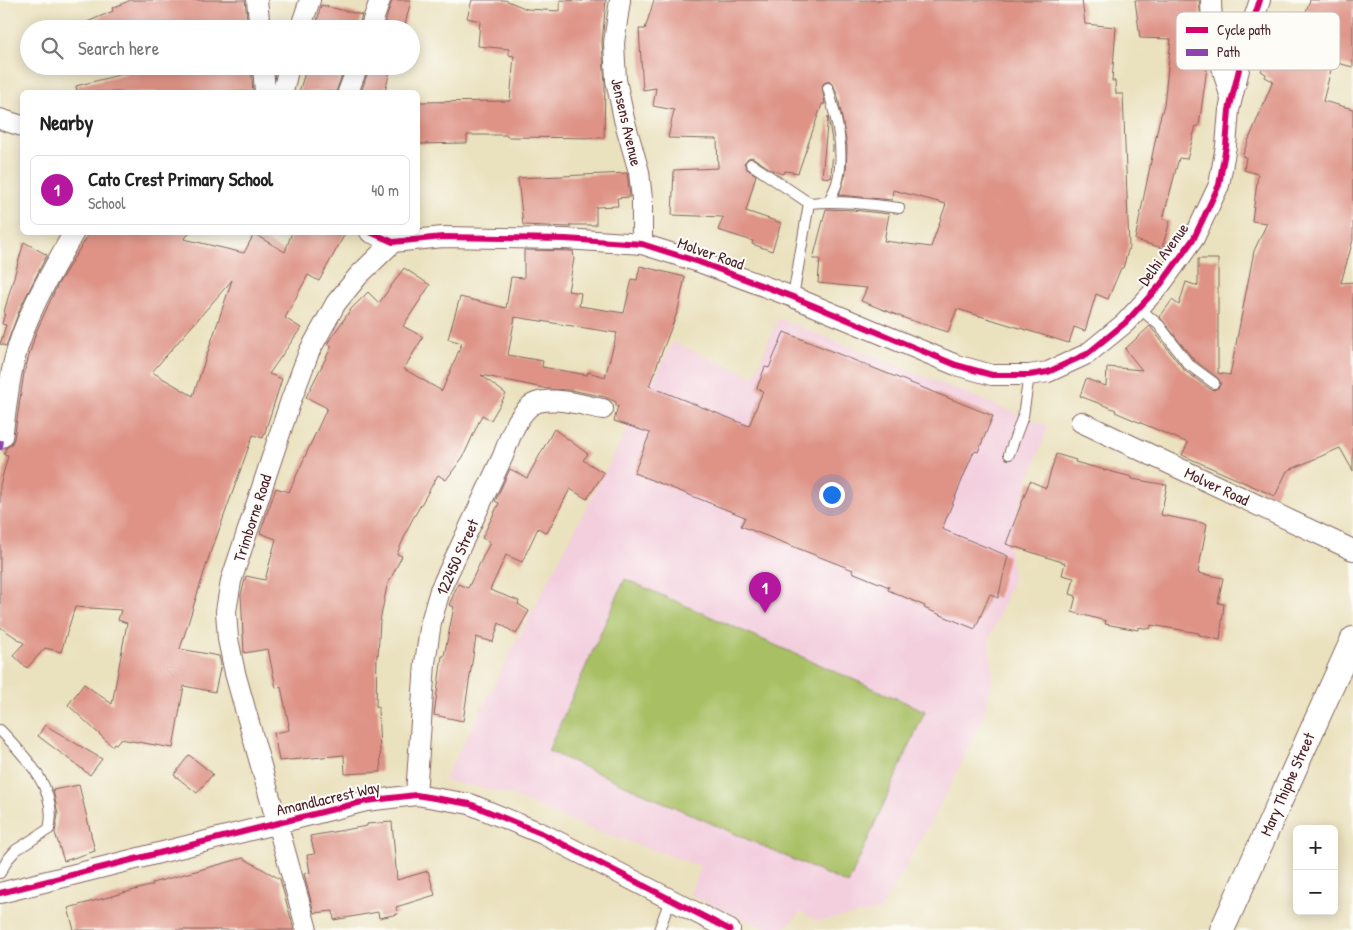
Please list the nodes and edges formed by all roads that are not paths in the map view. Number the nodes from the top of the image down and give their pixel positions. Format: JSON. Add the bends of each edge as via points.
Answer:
{"nodes":[{"id":1,"x":257,"y":0,"type":"edge"},
{"id":2,"x":310,"y":0,"type":"edge"},
{"id":3,"x":380,"y":0,"type":"edge"},
{"id":4,"x":620,"y":0,"type":"edge"},
{"id":5,"x":1260,"y":0,"type":"edge"},
{"id":6,"x":1256,"y":12,"type":"edge"},
{"id":7,"x":259,"y":20,"type":"edge"},
{"id":8,"x":303,"y":20,"type":"edge"},
{"id":9,"x":373,"y":20,"type":"edge"},
{"id":10,"x":1223,"y":70,"type":"edge"},
{"id":11,"x":1239,"y":70,"type":"edge"},
{"id":12,"x":264,"y":75,"type":"edge"},
{"id":13,"x":287,"y":75,"type":"edge"},
{"id":14,"x":355,"y":75,"type":"edge"},
{"id":15,"x":828,"y":88,"type":"dead end"},
{"id":16,"x":265,"y":90,"type":"edge"},
{"id":17,"x":283,"y":90,"type":"edge"},
{"id":18,"x":349,"y":90,"type":"edge"},
{"id":19,"x":1231,"y":101,"type":"junction"},
{"id":20,"x":0,"y":119,"type":"edge"},
{"id":21,"x":20,"y":125,"type":"edge"},
{"id":22,"x":751,"y":164,"type":"dead end"},
{"id":23,"x":829,"y":201,"type":"junction"},
{"id":24,"x":808,"y":203,"type":"junction"},
{"id":25,"x":899,"y":208,"type":"dead end"},
{"id":26,"x":72,"y":235,"type":"edge"},
{"id":27,"x":377,"y":235,"type":"edge"},
{"id":28,"x":393,"y":242,"type":"junction"},
{"id":29,"x":642,"y":244,"type":"junction"},
{"id":30,"x":793,"y":298,"type":"junction"},
{"id":31,"x":1139,"y":308,"type":"junction"},
{"id":32,"x":1029,"y":375,"type":"junction"},
{"id":33,"x":1214,"y":383,"type":"dead end"},
{"id":34,"x":603,"y":409,"type":"dead end"},
{"id":35,"x":1081,"y":422,"type":"dead end"},
{"id":36,"x":2,"y":438,"type":"dead end"},
{"id":37,"x":1009,"y":454,"type":"dead end"},
{"id":38,"x":1353,"y":550,"type":"edge"},
{"id":39,"x":1353,"y":640,"type":"edge"},
{"id":40,"x":0,"y":730,"type":"edge"},
{"id":41,"x":416,"y":795,"type":"junction"},
{"id":42,"x":278,"y":823,"type":"junction"},
{"id":43,"x":0,"y":873,"type":"edge"},
{"id":44,"x":0,"y":892,"type":"edge"},
{"id":45,"x":670,"y":900,"type":"junction"},
{"id":46,"x":307,"y":930,"type":"edge"},
{"id":47,"x":659,"y":930,"type":"edge"},
{"id":48,"x":730,"y":930,"type":"edge"},
{"id":49,"x":1222,"y":930,"type":"edge"}],
"edges":[{"from":1,"to":7,"type":"street"},
{"from":2,"to":8,"type":"street"},
{"from":3,"to":9,"type":"street"},
{"from":4,"to":29,"type":"street","name":"Jensens Avenue","via":[[614,43],[616,80],[639,172]]},
{"from":5,"to":6,"type":"street","name":"Delhi Avenue"},
{"from":10,"to":19,"type":"street"},
{"from":11,"to":19,"type":"street","name":"Delhi Avenue"},
{"from":12,"to":16,"type":"street"},
{"from":13,"to":17,"type":"street"},
{"from":14,"to":18,"type":"street"},
{"from":15,"to":23,"type":"lane","via":[[840,142],[837,182]]},
{"from":19,"to":31,"type":"street","name":"Delhi Avenue","via":[[1219,185],[1194,238]]},
{"from":20,"to":21,"type":"street"},
{"from":22,"to":24,"type":"lane"},
{"from":23,"to":24,"type":"lane"},
{"from":23,"to":25,"type":"lane"},
{"from":24,"to":30,"type":"lane"},
{"from":26,"to":36,"type":"street","via":[[28,319],[14,361]]},
{"from":27,"to":28,"type":"street","name":"Molver Road"},
{"from":28,"to":29,"type":"street","name":"Molver Road","via":[[443,237]]},
{"from":28,"to":42,"type":"street","name":"Trimborne Road","via":[[359,275],[336,304],[309,352],[231,581],[226,611],[228,639]]},
{"from":29,"to":30,"type":"street","name":"Molver Road"},
{"from":30,"to":32,"type":"street","name":"Molver Road","via":[[956,365],[992,374]]},
{"from":31,"to":32,"type":"street","name":"Delhi Avenue","via":[[1088,354],[1048,372]]},
{"from":31,"to":33,"type":"lane","via":[[1159,325],[1188,364]]},
{"from":32,"to":37,"type":"lane","via":[[1023,416]]},
{"from":34,"to":41,"type":"street","name":"122450 Street","via":[[543,401],[528,407],[511,436],[440,590],[431,622]]},
{"from":35,"to":38,"type":"street","name":"Molver Road"},
{"from":39,"to":49,"type":"street","name":"Mary Thiphe Street"},
{"from":40,"to":43,"type":"lane","via":[[42,780],[52,818],[49,829],[16,850]]},
{"from":41,"to":42,"type":"street","name":"Amandlacrest Way","via":[[366,801]]},
{"from":41,"to":45,"type":"street","name":"Amandlacrest Way","via":[[470,804],[543,834]]},
{"from":42,"to":44,"type":"street","name":"Amandlacrest Way"},
{"from":42,"to":46,"type":"street","name":"Trimborne Road"},
{"from":45,"to":47,"type":"lane"},
{"from":45,"to":48,"type":"street","name":"Amandlacrest Way"}]}
